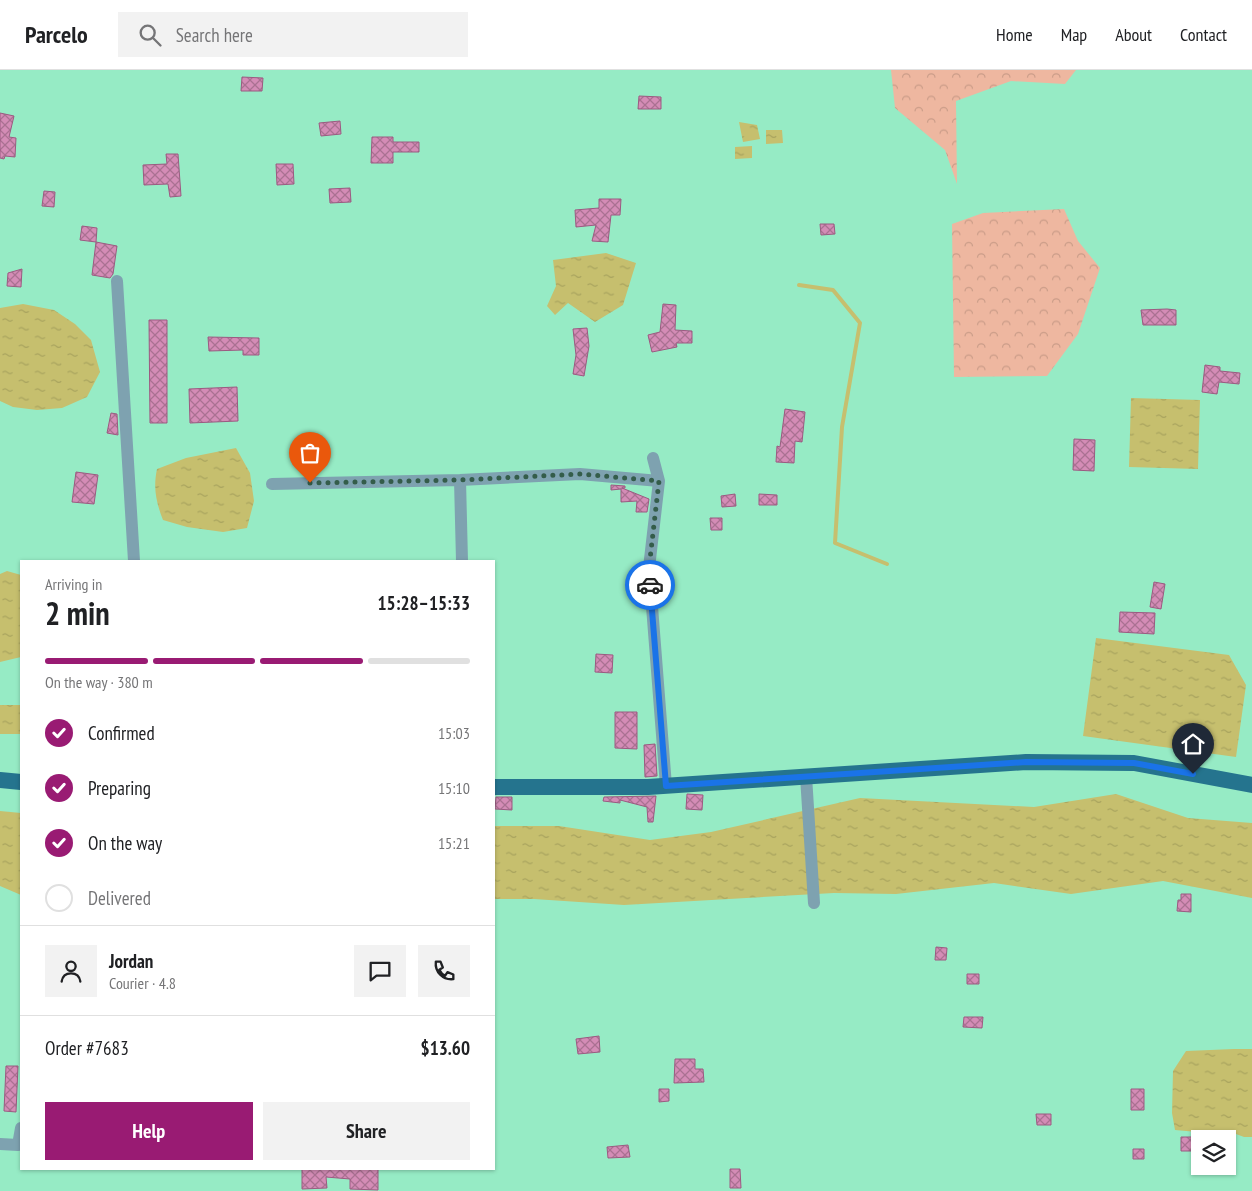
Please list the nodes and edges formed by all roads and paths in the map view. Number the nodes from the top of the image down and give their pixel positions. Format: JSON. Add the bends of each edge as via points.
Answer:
{"nodes":[{"id":1,"x":117,"y":281,"type":"dead end"},
{"id":2,"x":653,"y":458,"type":"dead end"},
{"id":3,"x":460,"y":480,"type":"junction"},
{"id":4,"x":659,"y":481,"type":"junction"},
{"id":5,"x":272,"y":484,"type":"dead end"},
{"id":6,"x":134,"y":560,"type":"edge"},
{"id":7,"x":462,"y":560,"type":"edge"},
{"id":8,"x":806,"y":776,"type":"junction"},
{"id":9,"x":0,"y":780,"type":"edge"},
{"id":10,"x":20,"y":782,"type":"edge"},
{"id":11,"x":1252,"y":785,"type":"edge"},
{"id":12,"x":666,"y":786,"type":"junction"},
{"id":13,"x":495,"y":787,"type":"edge"},
{"id":14,"x":814,"y":903,"type":"dead end"},
{"id":15,"x":20,"y":1134,"type":"edge"},
{"id":16,"x":0,"y":1144,"type":"edge"}],
"edges":[{"from":1,"to":6,"type":"street"},
{"from":2,"to":4,"type":"street"},
{"from":3,"to":4,"type":"street","via":[[580,474]]},
{"from":3,"to":5,"type":"street"},
{"from":3,"to":7,"type":"street"},
{"from":4,"to":12,"type":"street","via":[[649,568]]},
{"from":8,"to":11,"type":"main road","via":[[1026,762],[1134,763]]},
{"from":8,"to":12,"type":"main road"},
{"from":8,"to":14,"type":"street"},
{"from":9,"to":10,"type":"main road"},
{"from":12,"to":13,"type":"main road"},
{"from":15,"to":16,"type":"street","via":[[18,1145]]}]}
